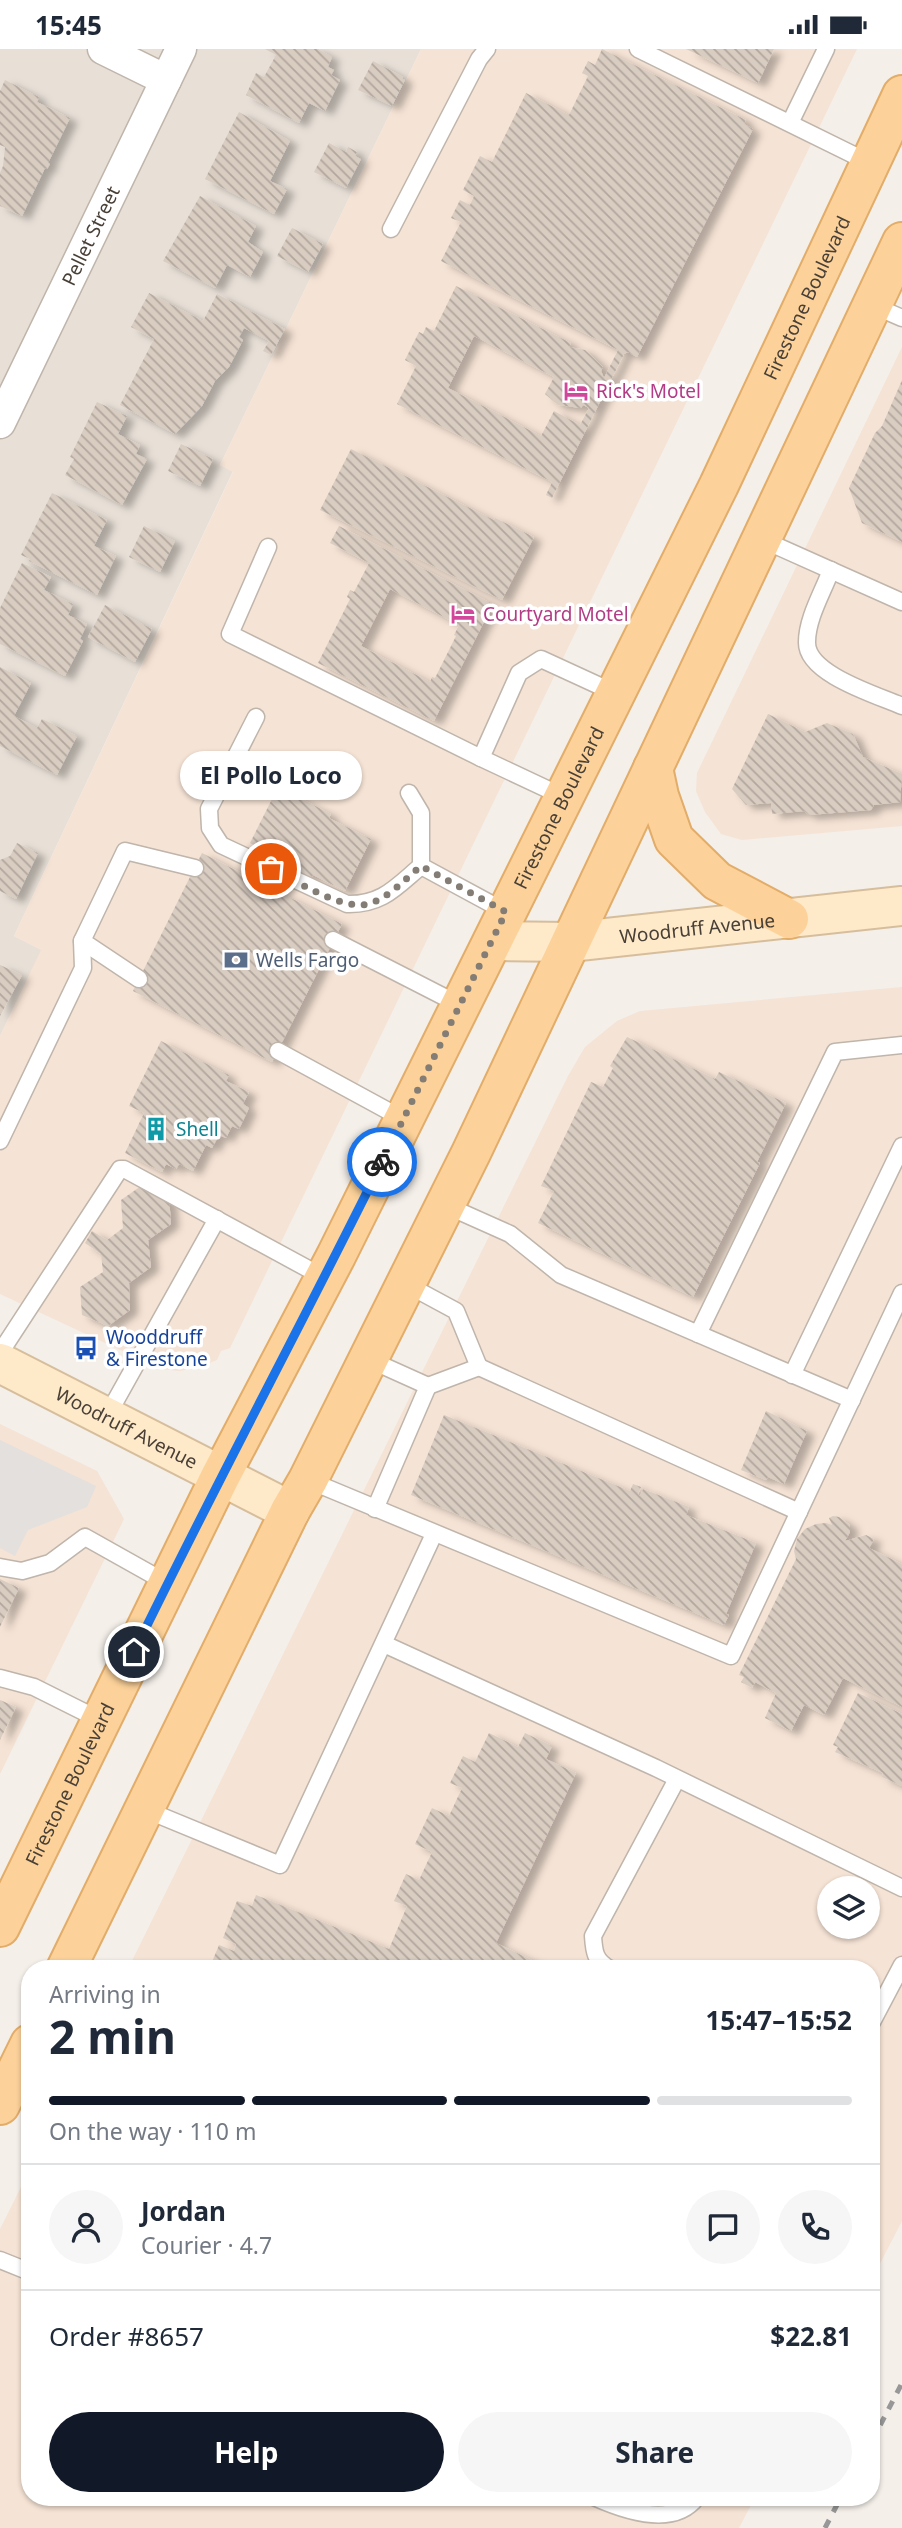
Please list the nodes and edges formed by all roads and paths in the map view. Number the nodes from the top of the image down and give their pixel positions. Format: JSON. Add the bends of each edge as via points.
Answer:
{"nodes":[{"id":1,"x":103,"y":49,"type":"edge"},
{"id":2,"x":181,"y":49,"type":"edge"},
{"id":3,"x":487,"y":49,"type":"edge"},
{"id":4,"x":638,"y":49,"type":"edge"},
{"id":5,"x":826,"y":49,"type":"edge"},
{"id":6,"x":166,"y":80,"type":"junction"},
{"id":7,"x":902,"y":95,"type":"edge"},
{"id":8,"x":790,"y":123,"type":"junction"},
{"id":9,"x":870,"y":163,"type":"junction"},
{"id":10,"x":391,"y":229,"type":"dead end"},
{"id":11,"x":902,"y":242,"type":"edge"},
{"id":12,"x":887,"y":311,"type":"edge"},
{"id":13,"x":0,"y":423,"type":"edge"},
{"id":14,"x":761,"y":539,"type":"junction"},
{"id":15,"x":268,"y":547,"type":"dead end"},
{"id":16,"x":831,"y":570,"type":"junction"},
{"id":17,"x":902,"y":601,"type":"edge"},
{"id":18,"x":615,"y":693,"type":"junction"},
{"id":19,"x":902,"y":706,"type":"edge"},
{"id":20,"x":256,"y":717,"type":"dead end"},
{"id":21,"x":481,"y":758,"type":"junction"},
{"id":22,"x":653,"y":768,"type":"junction"},
{"id":23,"x":409,"y":793,"type":"dead end"},
{"id":24,"x":564,"y":797,"type":"junction"},
{"id":25,"x":421,"y":866,"type":"junction"},
{"id":26,"x":195,"y":868,"type":"dead end"},
{"id":27,"x":902,"y":907,"type":"edge"},
{"id":28,"x":789,"y":919,"type":"junction"},
{"id":29,"x":500,"y":926,"type":"junction"},
{"id":30,"x":82,"y":940,"type":"junction"},
{"id":31,"x":333,"y":940,"type":"dead end"},
{"id":32,"x":570,"y":942,"type":"junction"},
{"id":33,"x":139,"y":979,"type":"dead end"},
{"id":34,"x":460,"y":1005,"type":"junction"},
{"id":35,"x":902,"y":1045,"type":"edge"},
{"id":36,"x":278,"y":1051,"type":"dead end"},
{"id":37,"x":403,"y":1119,"type":"junction"},
{"id":38,"x":0,"y":1141,"type":"edge"},
{"id":39,"x":902,"y":1146,"type":"edge"},
{"id":40,"x":445,"y":1205,"type":"junction"},
{"id":41,"x":217,"y":1219,"type":"junction"},
{"id":42,"x":324,"y":1278,"type":"junction"},
{"id":43,"x":405,"y":1284,"type":"junction"},
{"id":44,"x":902,"y":1293,"type":"edge"},
{"id":45,"x":698,"y":1334,"type":"junction"},
{"id":46,"x":0,"y":1353,"type":"edge"},
{"id":47,"x":368,"y":1359,"type":"junction"},
{"id":48,"x":0,"y":1363,"type":"edge"},
{"id":49,"x":479,"y":1367,"type":"junction"},
{"id":50,"x":792,"y":1375,"type":"junction"},
{"id":51,"x":428,"y":1387,"type":"junction"},
{"id":52,"x":852,"y":1400,"type":"junction"},
{"id":53,"x":107,"y":1416,"type":"junction"},
{"id":54,"x":219,"y":1477,"type":"junction"},
{"id":55,"x":299,"y":1495,"type":"junction"},
{"id":56,"x":375,"y":1509,"type":"junction"},
{"id":57,"x":799,"y":1512,"type":"junction"},
{"id":58,"x":434,"y":1534,"type":"junction"},
{"id":59,"x":0,"y":1567,"type":"edge"},
{"id":60,"x":167,"y":1583,"type":"junction"},
{"id":61,"x":384,"y":1644,"type":"junction"},
{"id":62,"x":0,"y":1678,"type":"edge"},
{"id":63,"x":102,"y":1721,"type":"junction"},
{"id":64,"x":677,"y":1779,"type":"junction"},
{"id":65,"x":144,"y":1809,"type":"junction"},
{"id":66,"x":902,"y":1888,"type":"edge"},
{"id":67,"x":0,"y":1927,"type":"edge"},
{"id":68,"x":70,"y":1960,"type":"edge"},
{"id":69,"x":598,"y":1960,"type":"edge"},
{"id":70,"x":902,"y":1965,"type":"edge"},
{"id":71,"x":880,"y":2007,"type":"edge"},
{"id":72,"x":21,"y":2062,"type":"edge"},
{"id":73,"x":0,"y":2105,"type":"edge"},
{"id":74,"x":0,"y":2260,"type":"edge"},
{"id":75,"x":21,"y":2268,"type":"edge"},
{"id":76,"x":615,"y":2506,"type":"edge"},
{"id":77,"x":690,"y":2506,"type":"edge"}],
"edges":[{"from":1,"to":6,"type":"street"},
{"from":2,"to":6,"type":"street","name":"Pellet Street"},
{"from":3,"to":10,"type":"lane"},
{"from":4,"to":8,"type":"lane"},
{"from":5,"to":8,"type":"lane"},
{"from":6,"to":13,"type":"street","name":"Pellet Street"},
{"from":7,"to":9,"type":"main road","name":"Firestone Boulevard"},
{"from":8,"to":9,"type":"lane"},
{"from":9,"to":18,"type":"main road","name":"Firestone Boulevard","via":[[719,485]]},
{"from":11,"to":12,"type":"main road"},
{"from":12,"to":14,"type":"main road"},
{"from":14,"to":16,"type":"lane"},
{"from":14,"to":22,"type":"main road"},
{"from":15,"to":21,"type":"lane","via":[[230,633]]},
{"from":16,"to":17,"type":"lane"},
{"from":16,"to":19,"type":"lane","via":[[810,626],[809,655],[833,675]]},
{"from":18,"to":21,"type":"lane","via":[[541,659],[519,673]]},
{"from":18,"to":24,"type":"main road","name":"Firestone Boulevard"},
{"from":20,"to":25,"type":"lane","via":[[209,809],[211,828],[221,845],[347,904],[366,904],[388,894]]},
{"from":21,"to":24,"type":"lane"},
{"from":22,"to":28,"type":"main road","via":[[674,839],[717,881]]},
{"from":22,"to":32,"type":"main road"},
{"from":23,"to":25,"type":"lane","via":[[421,813]]},
{"from":24,"to":29,"type":"main road","name":"Firestone Boulevard"},
{"from":25,"to":29,"type":"lane"},
{"from":26,"to":30,"type":"lane","via":[[125,851]]},
{"from":27,"to":28,"type":"main road","name":"Woodruff Avenue"},
{"from":28,"to":32,"type":"main road","name":"Woodruff Avenue"},
{"from":29,"to":32,"type":"main road","name":"Woodruff Avenue"},
{"from":29,"to":34,"type":"main road","name":"Firestone Boulevard"},
{"from":30,"to":33,"type":"lane"},
{"from":30,"to":38,"type":"lane","via":[[83,968]]},
{"from":31,"to":34,"type":"lane"},
{"from":32,"to":40,"type":"main road"},
{"from":34,"to":37,"type":"main road","name":"Firestone Boulevard"},
{"from":35,"to":45,"type":"lane","via":[[835,1052]]},
{"from":36,"to":37,"type":"lane"},
{"from":37,"to":42,"type":"main road","name":"Firestone Boulevard"},
{"from":39,"to":50,"type":"lane"},
{"from":40,"to":43,"type":"main road"},
{"from":40,"to":45,"type":"lane","via":[[509,1234],[561,1275]]},
{"from":41,"to":42,"type":"lane"},
{"from":41,"to":46,"type":"lane","via":[[124,1169],[117,1171]]},
{"from":41,"to":53,"type":"lane"},
{"from":42,"to":54,"type":"main road","name":"Firestone Boulevard"},
{"from":43,"to":47,"type":"main road"},
{"from":43,"to":49,"type":"lane","via":[[456,1311]]},
{"from":44,"to":52,"type":"lane"},
{"from":45,"to":50,"type":"lane"},
{"from":47,"to":51,"type":"lane"},
{"from":47,"to":55,"type":"main road"},
{"from":48,"to":53,"type":"main road","name":"Woodruff Avenue"},
{"from":49,"to":51,"type":"lane"},
{"from":49,"to":57,"type":"lane"},
{"from":50,"to":52,"type":"lane"},
{"from":51,"to":56,"type":"lane"},
{"from":52,"to":57,"type":"lane"},
{"from":53,"to":54,"type":"main road","name":"Woodruff Avenue"},
{"from":54,"to":55,"type":"main road","name":"Woodruff Avenue"},
{"from":54,"to":60,"type":"main road","name":"Firestone Boulevard"},
{"from":55,"to":56,"type":"lane"},
{"from":55,"to":65,"type":"main road"},
{"from":56,"to":58,"type":"lane"},
{"from":57,"to":58,"type":"lane","via":[[731,1656]]},
{"from":58,"to":61,"type":"lane"},
{"from":59,"to":60,"type":"lane","via":[[22,1571],[50,1563],[85,1537]]},
{"from":60,"to":63,"type":"main road","name":"Firestone Boulevard"},
{"from":61,"to":64,"type":"lane"},
{"from":61,"to":65,"type":"lane","via":[[280,1865]]},
{"from":62,"to":63,"type":"lane","via":[[34,1687]]},
{"from":63,"to":67,"type":"main road","name":"Firestone Boulevard"},
{"from":64,"to":66,"type":"lane"},
{"from":64,"to":69,"type":"lane","via":[[593,1936]]},
{"from":65,"to":68,"type":"main road"},
{"from":70,"to":71,"type":"lane"},
{"from":72,"to":73,"type":"main road"},
{"from":74,"to":75,"type":"lane"},
{"from":76,"to":77,"type":"lane","via":[[648,2520],[677,2517]]}]}
